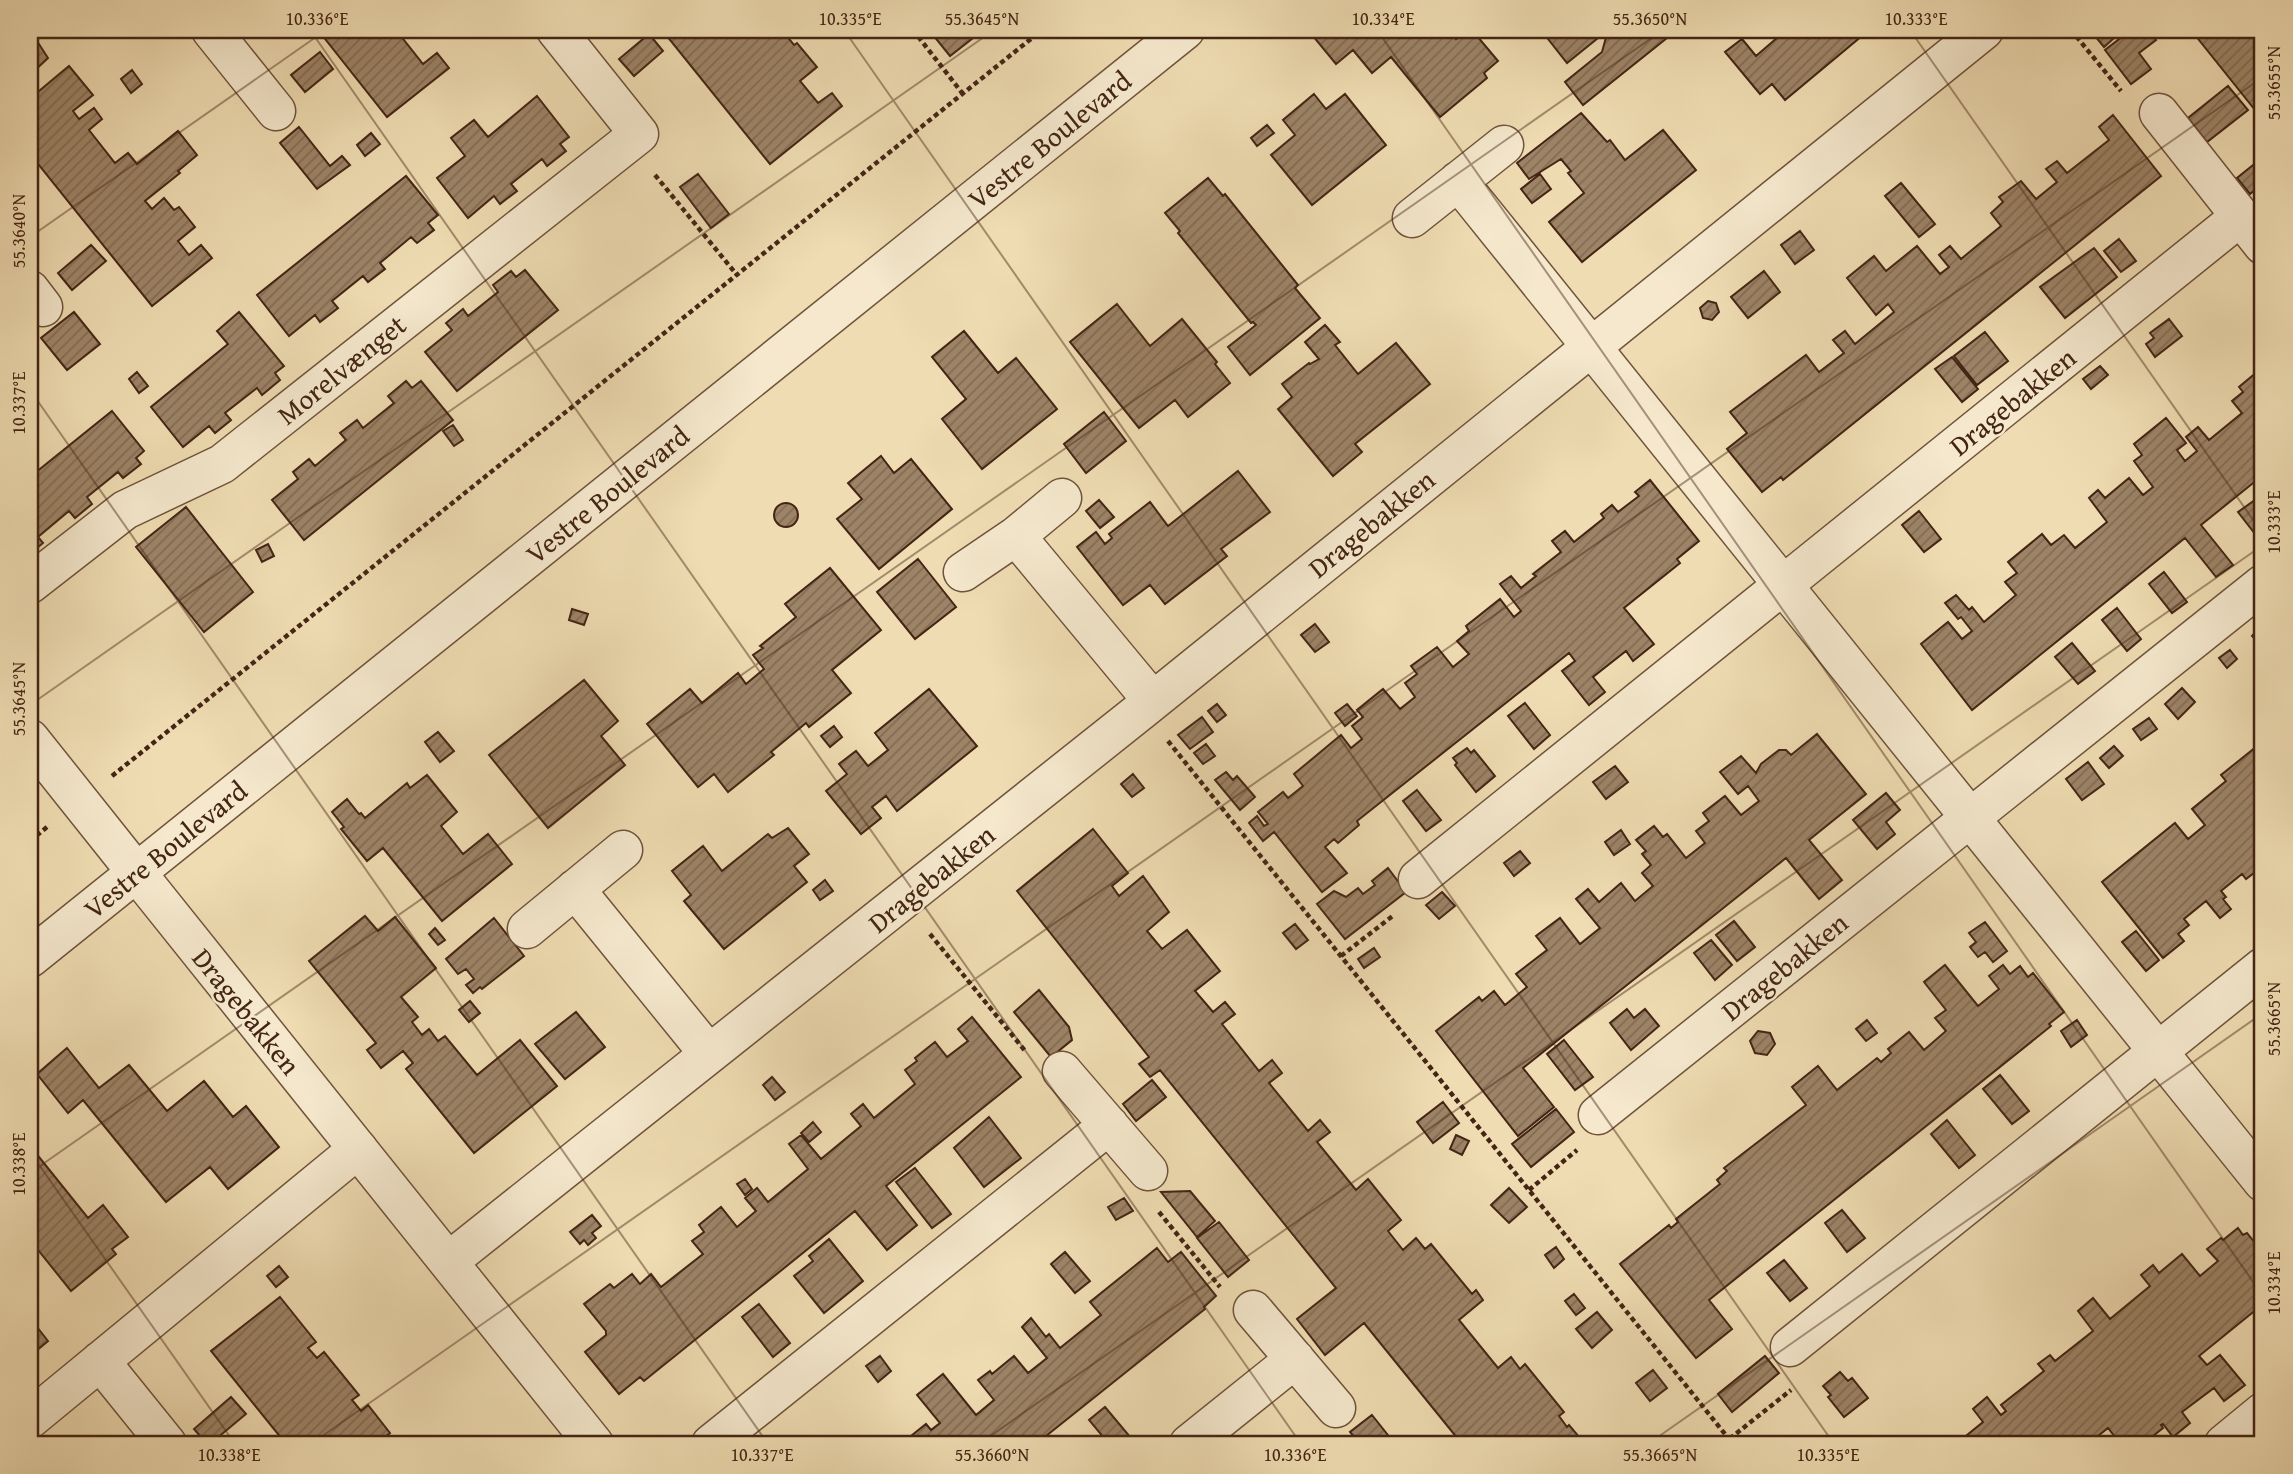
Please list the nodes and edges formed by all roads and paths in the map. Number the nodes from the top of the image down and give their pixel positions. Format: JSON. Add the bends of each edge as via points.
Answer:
{"nodes":[{"id":1,"x":211,"y":30,"type":"edge"},
{"id":2,"x":556,"y":30,"type":"edge"},
{"id":3,"x":913,"y":30,"type":"edge"},
{"id":4,"x":1042,"y":30,"type":"edge"},
{"id":5,"x":1185,"y":30,"type":"edge"},
{"id":6,"x":1984,"y":30,"type":"edge"},
{"id":7,"x":2071,"y":30,"type":"edge"},
{"id":8,"x":963,"y":94,"type":"junction"},
{"id":9,"x":276,"y":111,"type":"dead end"},
{"id":10,"x":2159,"y":113,"type":"joint"},
{"id":11,"x":634,"y":138,"type":"junction"},
{"id":12,"x":1504,"y":145,"type":"dead end"},
{"id":13,"x":1458,"y":181,"type":"junction"},
{"id":14,"x":1412,"y":218,"type":"dead end"},
{"id":15,"x":2252,"y":230,"type":"edge"},
{"id":16,"x":737,"y":275,"type":"junction"},
{"id":17,"x":1591,"y":346,"type":"junction"},
{"id":18,"x":1062,"y":498,"type":"dead end"},
{"id":19,"x":1016,"y":536,"type":"junction"},
{"id":20,"x":964,"y":572,"type":"dead end"},
{"id":21,"x":30,"y":584,"type":"edge"},
{"id":22,"x":2263,"y":584,"type":"edge"},
{"id":23,"x":1783,"y":585,"type":"junction"},
{"id":24,"x":1147,"y":705,"type":"junction"},
{"id":25,"x":30,"y":739,"type":"edge"},
{"id":26,"x":79,"y":802,"type":"junction"},
{"id":27,"x":1970,"y":818,"type":"junction"},
{"id":28,"x":30,"y":841,"type":"edge"},
{"id":29,"x":623,"y":850,"type":"dead end"},
{"id":30,"x":136,"y":872,"type":"junction"},
{"id":31,"x":1418,"y":879,"type":"joint"},
{"id":32,"x":575,"y":889,"type":"junction"},
{"id":33,"x":904,"y":901,"type":"junction"},
{"id":34,"x":527,"y":929,"type":"dead end"},
{"id":35,"x":1341,"y":956,"type":"junction"},
{"id":36,"x":30,"y":958,"type":"edge"},
{"id":37,"x":2263,"y":967,"type":"edge"},
{"id":38,"x":2158,"y":1051,"type":"junction"},
{"id":39,"x":709,"y":1054,"type":"junction"},
{"id":40,"x":1062,"y":1071,"type":"joint"},
{"id":41,"x":1598,"y":1115,"type":"joint"},
{"id":42,"x":1109,"y":1125,"type":"junction"},
{"id":43,"x":358,"y":1149,"type":"junction"},
{"id":44,"x":1148,"y":1171,"type":"joint"},
{"id":45,"x":2263,"y":1182,"type":"edge"},
{"id":46,"x":1529,"y":1189,"type":"junction"},
{"id":47,"x":449,"y":1261,"type":"junction"},
{"id":48,"x":1253,"y":1310,"type":"joint"},
{"id":49,"x":1790,"y":1347,"type":"dead end"},
{"id":50,"x":1295,"y":1359,"type":"junction"},
{"id":51,"x":100,"y":1361,"type":"junction"},
{"id":52,"x":1336,"y":1408,"type":"dead end"},
{"id":53,"x":2263,"y":1412,"type":"edge"},
{"id":54,"x":30,"y":1419,"type":"edge"},
{"id":55,"x":167,"y":1444,"type":"edge"},
{"id":56,"x":594,"y":1444,"type":"edge"},
{"id":57,"x":711,"y":1444,"type":"edge"},
{"id":58,"x":1189,"y":1444,"type":"edge"},
{"id":59,"x":1733,"y":1444,"type":"edge"},
{"id":60,"x":2224,"y":1444,"type":"edge"}],
"edges":[{"from":1,"to":9,"type":"street"},
{"from":2,"to":11,"type":"street"},
{"from":3,"to":8,"type":"path"},
{"from":4,"to":8,"type":"path"},
{"from":5,"to":30,"type":"street","name":"Vestre Boulevard"},
{"from":6,"to":17,"type":"street","name":"Dragebakken"},
{"from":7,"to":10,"type":"path","via":[[2141,116]]},
{"from":8,"to":16,"type":"path"},
{"from":10,"to":15,"type":"street","name":"Dragebakken"},
{"from":11,"to":16,"type":"path"},
{"from":11,"to":21,"type":"street","name":"Morelvænget","via":[[222,464],[125,510]]},
{"from":12,"to":13,"type":"street"},
{"from":13,"to":14,"type":"street"},
{"from":13,"to":17,"type":"street"},
{"from":15,"to":23,"type":"street","name":"Dragebakken"},
{"from":16,"to":26,"type":"path"},
{"from":17,"to":23,"type":"street"},
{"from":17,"to":24,"type":"street","name":"Dragebakken"},
{"from":18,"to":19,"type":"street"},
{"from":19,"to":20,"type":"street"},
{"from":19,"to":24,"type":"street"},
{"from":22,"to":27,"type":"street","name":"Dragebakken"},
{"from":23,"to":27,"type":"street"},
{"from":23,"to":31,"type":"street","name":"Dragebakken"},
{"from":24,"to":33,"type":"street","name":"Dragebakken"},
{"from":24,"to":35,"type":"path"},
{"from":25,"to":26,"type":"street","name":"Dragebakken"},
{"from":26,"to":28,"type":"path"},
{"from":26,"to":30,"type":"street","name":"Dragebakken"},
{"from":27,"to":38,"type":"street"},
{"from":27,"to":41,"type":"street","name":"Dragebakken"},
{"from":29,"to":32,"type":"street"},
{"from":30,"to":36,"type":"street","name":"Vestre Boulevard"},
{"from":30,"to":43,"type":"street","name":"Dragebakken"},
{"from":31,"to":35,"type":"path","via":[[1421,896]]},
{"from":32,"to":34,"type":"street"},
{"from":32,"to":39,"type":"street"},
{"from":33,"to":39,"type":"street","name":"Dragebakken"},
{"from":33,"to":40,"type":"path","via":[[1044,1074]]},
{"from":35,"to":46,"type":"path"},
{"from":37,"to":38,"type":"street"},
{"from":38,"to":45,"type":"street"},
{"from":38,"to":49,"type":"street"},
{"from":39,"to":47,"type":"street","name":"Dragebakken"},
{"from":40,"to":42,"type":"street"},
{"from":41,"to":46,"type":"path","via":[[1601,1130]]},
{"from":42,"to":44,"type":"street"},
{"from":42,"to":57,"type":"street"},
{"from":43,"to":47,"type":"street","name":"Dragebakken"},
{"from":43,"to":51,"type":"street"},
{"from":44,"to":48,"type":"path","via":[[1142,1190],[1236,1307]]},
{"from":46,"to":59,"type":"path"},
{"from":47,"to":56,"type":"street","name":"Dragebakken"},
{"from":48,"to":50,"type":"street"},
{"from":50,"to":52,"type":"street"},
{"from":50,"to":58,"type":"street"},
{"from":51,"to":54,"type":"street"},
{"from":51,"to":55,"type":"street"},
{"from":53,"to":60,"type":"street"}]}
